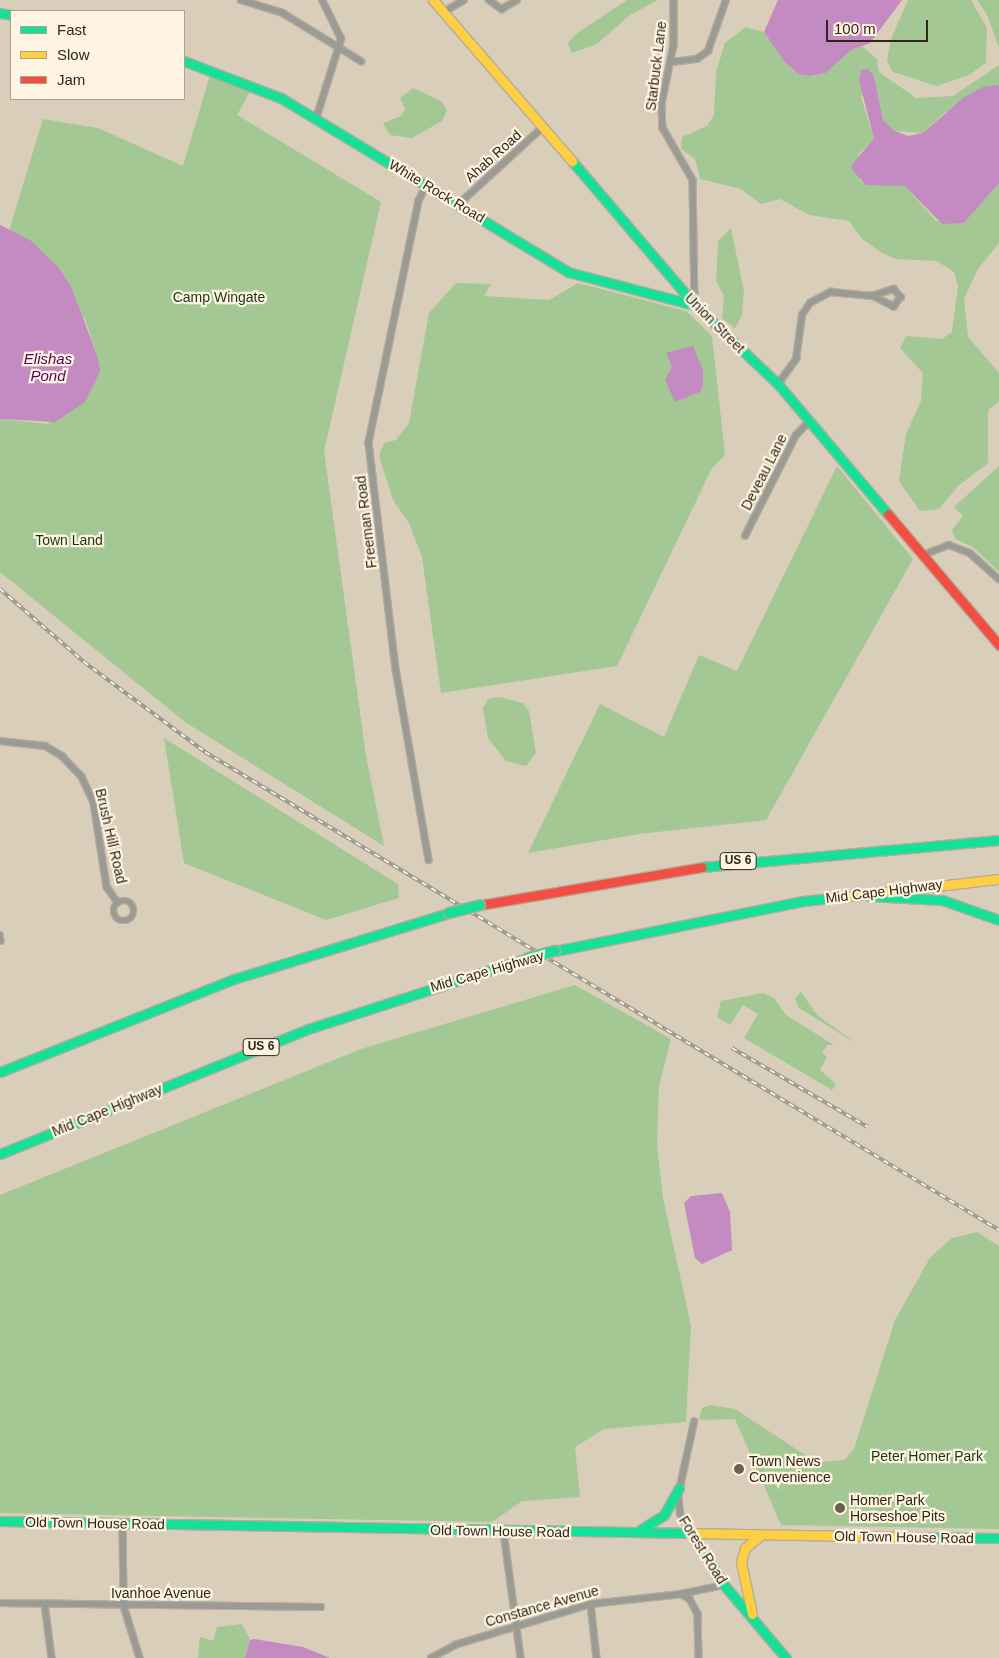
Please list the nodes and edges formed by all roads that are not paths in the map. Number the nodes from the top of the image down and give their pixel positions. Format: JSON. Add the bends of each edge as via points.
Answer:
{"nodes":[{"id":1,"x":240,"y":0,"type":"edge"},
{"id":2,"x":322,"y":0,"type":"edge"},
{"id":3,"x":434,"y":0,"type":"edge"},
{"id":4,"x":464,"y":0,"type":"edge"},
{"id":5,"x":489,"y":0,"type":"edge"},
{"id":6,"x":517,"y":0,"type":"edge"},
{"id":7,"x":674,"y":0,"type":"edge"},
{"id":8,"x":726,"y":0,"type":"edge"},
{"id":9,"x":444,"y":12,"type":"junction"},
{"id":10,"x":340,"y":46,"type":"junction"},
{"id":11,"x":185,"y":61,"type":"edge"},
{"id":12,"x":361,"y":61,"type":"dead end"},
{"id":13,"x":672,"y":62,"type":"junction"},
{"id":14,"x":316,"y":119,"type":"junction"},
{"id":15,"x":545,"y":126,"type":"junction"},
{"id":16,"x":427,"y":185,"type":"junction"},
{"id":17,"x":458,"y":204,"type":"junction"},
{"id":18,"x":872,"y":296,"type":"junction"},
{"id":19,"x":695,"y":305,"type":"junction"},
{"id":20,"x":778,"y":384,"type":"junction"},
{"id":21,"x":809,"y":422,"type":"junction"},
{"id":22,"x":745,"y":536,"type":"dead end"},
{"id":23,"x":923,"y":555,"type":"junction"},
{"id":24,"x":999,"y":579,"type":"edge"},
{"id":25,"x":999,"y":645,"type":"edge"},
{"id":26,"x":0,"y":741,"type":"edge"},
{"id":27,"x":999,"y":840,"type":"edge"},
{"id":28,"x":429,"y":860,"type":"dead end"},
{"id":29,"x":999,"y":879,"type":"edge"},
{"id":30,"x":841,"y":895,"type":"junction"},
{"id":31,"x":118,"y":903,"type":"dead end"},
{"id":32,"x":999,"y":920,"type":"edge"},
{"id":33,"x":0,"y":1072,"type":"edge"},
{"id":34,"x":0,"y":1154,"type":"edge"},
{"id":35,"x":694,"y":1422,"type":"dead end"},
{"id":36,"x":679,"y":1488,"type":"junction"},
{"id":37,"x":0,"y":1522,"type":"edge"},
{"id":38,"x":123,"y":1524,"type":"junction"},
{"id":39,"x":637,"y":1531,"type":"junction"},
{"id":40,"x":504,"y":1532,"type":"junction"},
{"id":41,"x":692,"y":1533,"type":"junction"},
{"id":42,"x":760,"y":1536,"type":"junction"},
{"id":43,"x":999,"y":1538,"type":"edge"},
{"id":44,"x":724,"y":1584,"type":"junction"},
{"id":45,"x":680,"y":1594,"type":"junction"},
{"id":46,"x":0,"y":1602,"type":"edge"},
{"id":47,"x":45,"y":1604,"type":"junction"},
{"id":48,"x":591,"y":1604,"type":"junction"},
{"id":49,"x":124,"y":1606,"type":"junction"},
{"id":50,"x":321,"y":1607,"type":"dead end"},
{"id":51,"x":757,"y":1623,"type":"junction"},
{"id":52,"x":517,"y":1625,"type":"junction"},
{"id":53,"x":445,"y":1650,"type":"junction"},
{"id":54,"x":52,"y":1658,"type":"edge"},
{"id":55,"x":140,"y":1658,"type":"edge"},
{"id":56,"x":431,"y":1658,"type":"edge"},
{"id":57,"x":446,"y":1658,"type":"edge"},
{"id":58,"x":521,"y":1658,"type":"edge"},
{"id":59,"x":597,"y":1658,"type":"edge"},
{"id":60,"x":699,"y":1658,"type":"edge"},
{"id":61,"x":786,"y":1658,"type":"edge"}],
"edges":[{"from":1,"to":10,"type":"street","via":[[283,13]]},
{"from":2,"to":10,"type":"street","via":[[338,28]]},
{"from":3,"to":9,"type":"main road","name":"Union Street"},
{"from":4,"to":9,"type":"street"},
{"from":5,"to":6,"type":"street","via":[[502,9]]},
{"from":7,"to":13,"type":"street","name":"Starbuck Lane"},
{"from":8,"to":13,"type":"street","via":[[708,51],[697,59]]},
{"from":9,"to":15,"type":"main road","name":"Union Street"},
{"from":10,"to":12,"type":"street"},
{"from":10,"to":14,"type":"street"},
{"from":11,"to":14,"type":"main road","name":"White Rock Road","via":[[246,81]]},
{"from":13,"to":19,"type":"street","name":"Starbuck Lane","via":[[662,104],[663,128],[693,180]]},
{"from":14,"to":16,"type":"main road","name":"White Rock Road"},
{"from":15,"to":17,"type":"street","name":"Ahab Road"},
{"from":15,"to":19,"type":"main road","name":"Union Street"},
{"from":16,"to":17,"type":"main road","name":"White Rock Road"},
{"from":16,"to":28,"type":"street","name":"Freeman Road","via":[[418,201],[369,442],[396,668]]},
{"from":17,"to":19,"type":"main road","name":"White Rock Road","via":[[573,274]]},
{"from":18,"to":18,"type":"street","via":[[894,289],[901,297],[894,307]]},
{"from":18,"to":20,"type":"street","via":[[831,292],[810,302],[802,315],[796,359]]},
{"from":19,"to":20,"type":"main road","name":"Union Street"},
{"from":20,"to":21,"type":"main road","name":"Union Street"},
{"from":21,"to":22,"type":"street","name":"Deveau Lane","via":[[796,435]]},
{"from":21,"to":23,"type":"main road","name":"Union Street"},
{"from":23,"to":24,"type":"street","via":[[949,545],[970,553]]},
{"from":23,"to":25,"type":"main road","name":"Union Street"},
{"from":26,"to":31,"type":"street","name":"Brush Hill Road","via":[[45,746],[62,756],[82,777],[94,803],[107,887]]},
{"from":27,"to":33,"type":"main road","number":"US 6","bridge":true,"via":[[708,865],[480,905],[234,978]]},
{"from":29,"to":30,"type":"main road","name":"Mid Cape Highway","number":"US 6"},
{"from":30,"to":32,"type":"main road","via":[[942,900]]},
{"from":30,"to":34,"type":"main road","name":"Mid Cape Highway","number":"US 6","bridge":true,"via":[[698,919],[528,958],[326,1023]]},
{"from":35,"to":36,"type":"street","name":"Forest Road"},
{"from":36,"to":39,"type":"main road","via":[[664,1515]]},
{"from":36,"to":41,"type":"street","name":"Forest Road","via":[[680,1514]]},
{"from":37,"to":38,"type":"main road","name":"Old Town House Road"},
{"from":38,"to":40,"type":"main road","name":"Old Town House Road"},
{"from":38,"to":49,"type":"street"},
{"from":39,"to":40,"type":"main road","name":"Old Town House Road"},
{"from":39,"to":41,"type":"main road","name":"Old Town House Road"},
{"from":40,"to":52,"type":"street"},
{"from":41,"to":42,"type":"main road","name":"Old Town House Road"},
{"from":41,"to":44,"type":"main road","name":"Forest Road"},
{"from":42,"to":43,"type":"main road","name":"Old Town House Road"},
{"from":42,"to":51,"type":"main road","via":[[745,1548],[741,1562],[744,1594]]},
{"from":44,"to":45,"type":"street","name":"Constance Avenue"},
{"from":44,"to":51,"type":"main road","name":"Forest Road"},
{"from":45,"to":48,"type":"street","name":"Constance Avenue"},
{"from":45,"to":60,"type":"street","via":[[690,1599],[698,1614]]},
{"from":46,"to":47,"type":"street","name":"Ivanhoe Avenue"},
{"from":47,"to":49,"type":"street","name":"Ivanhoe Avenue"},
{"from":47,"to":54,"type":"street"},
{"from":48,"to":52,"type":"street","name":"Constance Avenue"},
{"from":48,"to":59,"type":"street"},
{"from":49,"to":50,"type":"street","name":"Ivanhoe Avenue"},
{"from":49,"to":55,"type":"street"},
{"from":51,"to":61,"type":"main road","name":"Forest Road"},
{"from":52,"to":53,"type":"street","name":"Constance Avenue"},
{"from":52,"to":58,"type":"street"},
{"from":53,"to":56,"type":"street","name":"Constance Avenue"},
{"from":53,"to":57,"type":"street"}]}
